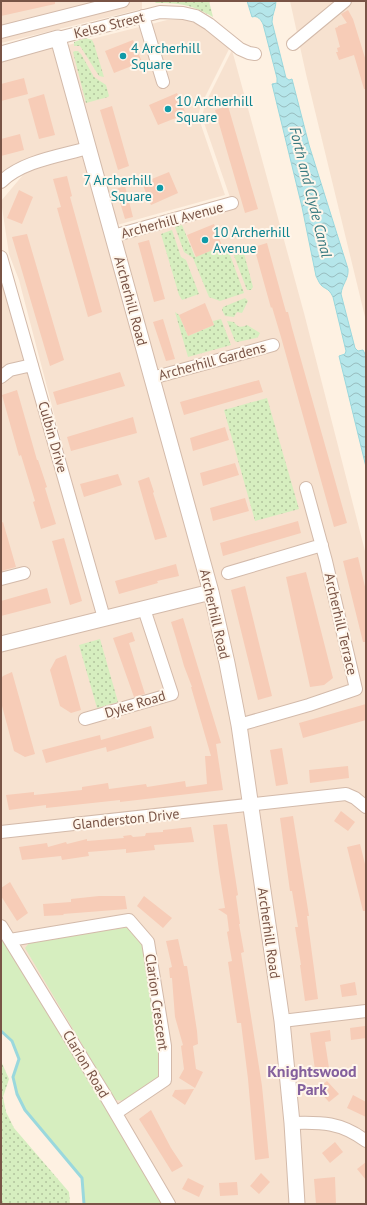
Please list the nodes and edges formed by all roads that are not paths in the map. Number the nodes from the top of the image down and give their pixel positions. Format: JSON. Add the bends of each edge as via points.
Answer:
{"nodes":[{"id":1,"x":123,"y":1,"type":"edge"},
{"id":2,"x":345,"y":1,"type":"edge"},
{"id":3,"x":143,"y":16,"type":"junction"},
{"id":4,"x":1,"y":32,"type":"edge"},
{"id":5,"x":58,"y":38,"type":"junction"},
{"id":6,"x":293,"y":44,"type":"dead end"},
{"id":7,"x":1,"y":54,"type":"edge"},
{"id":8,"x":255,"y":54,"type":"dead end"},
{"id":9,"x":163,"y":82,"type":"dead end"},
{"id":10,"x":88,"y":148,"type":"junction"},
{"id":11,"x":1,"y":182,"type":"edge"},
{"id":12,"x":232,"y":203,"type":"dead end"},
{"id":13,"x":113,"y":236,"type":"junction"},
{"id":14,"x":1,"y":257,"type":"edge"},
{"id":15,"x":4,"y":279,"type":"edge"},
{"id":16,"x":273,"y":345,"type":"dead end"},
{"id":17,"x":32,"y":365,"type":"junction"},
{"id":18,"x":1,"y":377,"type":"edge"},
{"id":19,"x":152,"y":378,"type":"junction"},
{"id":20,"x":306,"y":488,"type":"dead end"},
{"id":21,"x":322,"y":545,"type":"junction"},
{"id":22,"x":24,"y":573,"type":"dead end"},
{"id":23,"x":228,"y":573,"type":"dead end"},
{"id":24,"x":1,"y":580,"type":"edge"},
{"id":25,"x":211,"y":592,"type":"junction"},
{"id":26,"x":144,"y":610,"type":"junction"},
{"id":27,"x":104,"y":618,"type":"junction"},
{"id":28,"x":1,"y":644,"type":"edge"},
{"id":29,"x":85,"y":719,"type":"dead end"},
{"id":30,"x":239,"y":725,"type":"junction"},
{"id":31,"x":251,"y":804,"type":"junction"},
{"id":32,"x":366,"y":807,"type":"edge"},
{"id":33,"x":1,"y":832,"type":"edge"},
{"id":34,"x":1,"y":926,"type":"edge"},
{"id":35,"x":10,"y":940,"type":"junction"},
{"id":36,"x":366,"y":1011,"type":"edge"},
{"id":37,"x":282,"y":1021,"type":"junction"},
{"id":38,"x":116,"y":1113,"type":"junction"},
{"id":39,"x":292,"y":1123,"type":"junction"},
{"id":40,"x":366,"y":1141,"type":"edge"},
{"id":41,"x":170,"y":1204,"type":"edge"},
{"id":42,"x":297,"y":1204,"type":"edge"}],
"edges":[{"from":1,"to":4,"type":"street","name":"Kelso Street"},
{"from":2,"to":6,"type":"street"},
{"from":3,"to":5,"type":"street","name":"Kelso Street"},
{"from":3,"to":8,"type":"street","name":"Kelso Street","via":[[168,12],[196,16],[240,49]]},
{"from":3,"to":9,"type":"street"},
{"from":5,"to":7,"type":"street","name":"Kelso Street"},
{"from":5,"to":10,"type":"street","name":"Archerhill Road"},
{"from":10,"to":11,"type":"street","via":[[27,165]]},
{"from":10,"to":13,"type":"street","name":"Archerhill Road"},
{"from":12,"to":13,"type":"street","name":"Archerhill Avenue"},
{"from":13,"to":19,"type":"street","name":"Archerhill Road"},
{"from":14,"to":15,"type":"street","name":"Culbin Drive"},
{"from":15,"to":17,"type":"street","name":"Culbin Drive"},
{"from":16,"to":19,"type":"street","name":"Archerhill Gardens"},
{"from":17,"to":18,"type":"street","via":[[10,370]]},
{"from":17,"to":27,"type":"street","name":"Culbin Drive"},
{"from":19,"to":25,"type":"street","name":"Archerhill Road"},
{"from":20,"to":21,"type":"street","name":"Archerhill Terrace"},
{"from":21,"to":23,"type":"street"},
{"from":21,"to":30,"type":"street","name":"Archerhill Terrace","via":[[356,689]]},
{"from":22,"to":24,"type":"street"},
{"from":25,"to":26,"type":"street"},
{"from":25,"to":30,"type":"street","name":"Archerhill Road"},
{"from":26,"to":27,"type":"street"},
{"from":26,"to":29,"type":"street","name":"Dyke Road","via":[[172,694]]},
{"from":27,"to":28,"type":"street"},
{"from":30,"to":31,"type":"street","name":"Archerhill Road"},
{"from":31,"to":32,"type":"street","name":"Glanderston Drive","via":[[346,794]]},
{"from":31,"to":33,"type":"street","name":"Glanderston Drive"},
{"from":31,"to":37,"type":"street","name":"Archerhill Road"},
{"from":34,"to":35,"type":"street","name":"Clarion Road"},
{"from":35,"to":38,"type":"street","name":"Clarion Road"},
{"from":35,"to":38,"type":"street","name":"Clarion Crescent","via":[[129,920],[148,942],[165,1046],[165,1080]]},
{"from":36,"to":37,"type":"street"},
{"from":37,"to":39,"type":"street","name":"Archerhill Road"},
{"from":38,"to":41,"type":"street","name":"Clarion Road"},
{"from":39,"to":40,"type":"street","via":[[315,1122],[337,1126],[350,1130]]},
{"from":39,"to":42,"type":"street","name":"Archerhill Road"}]}
